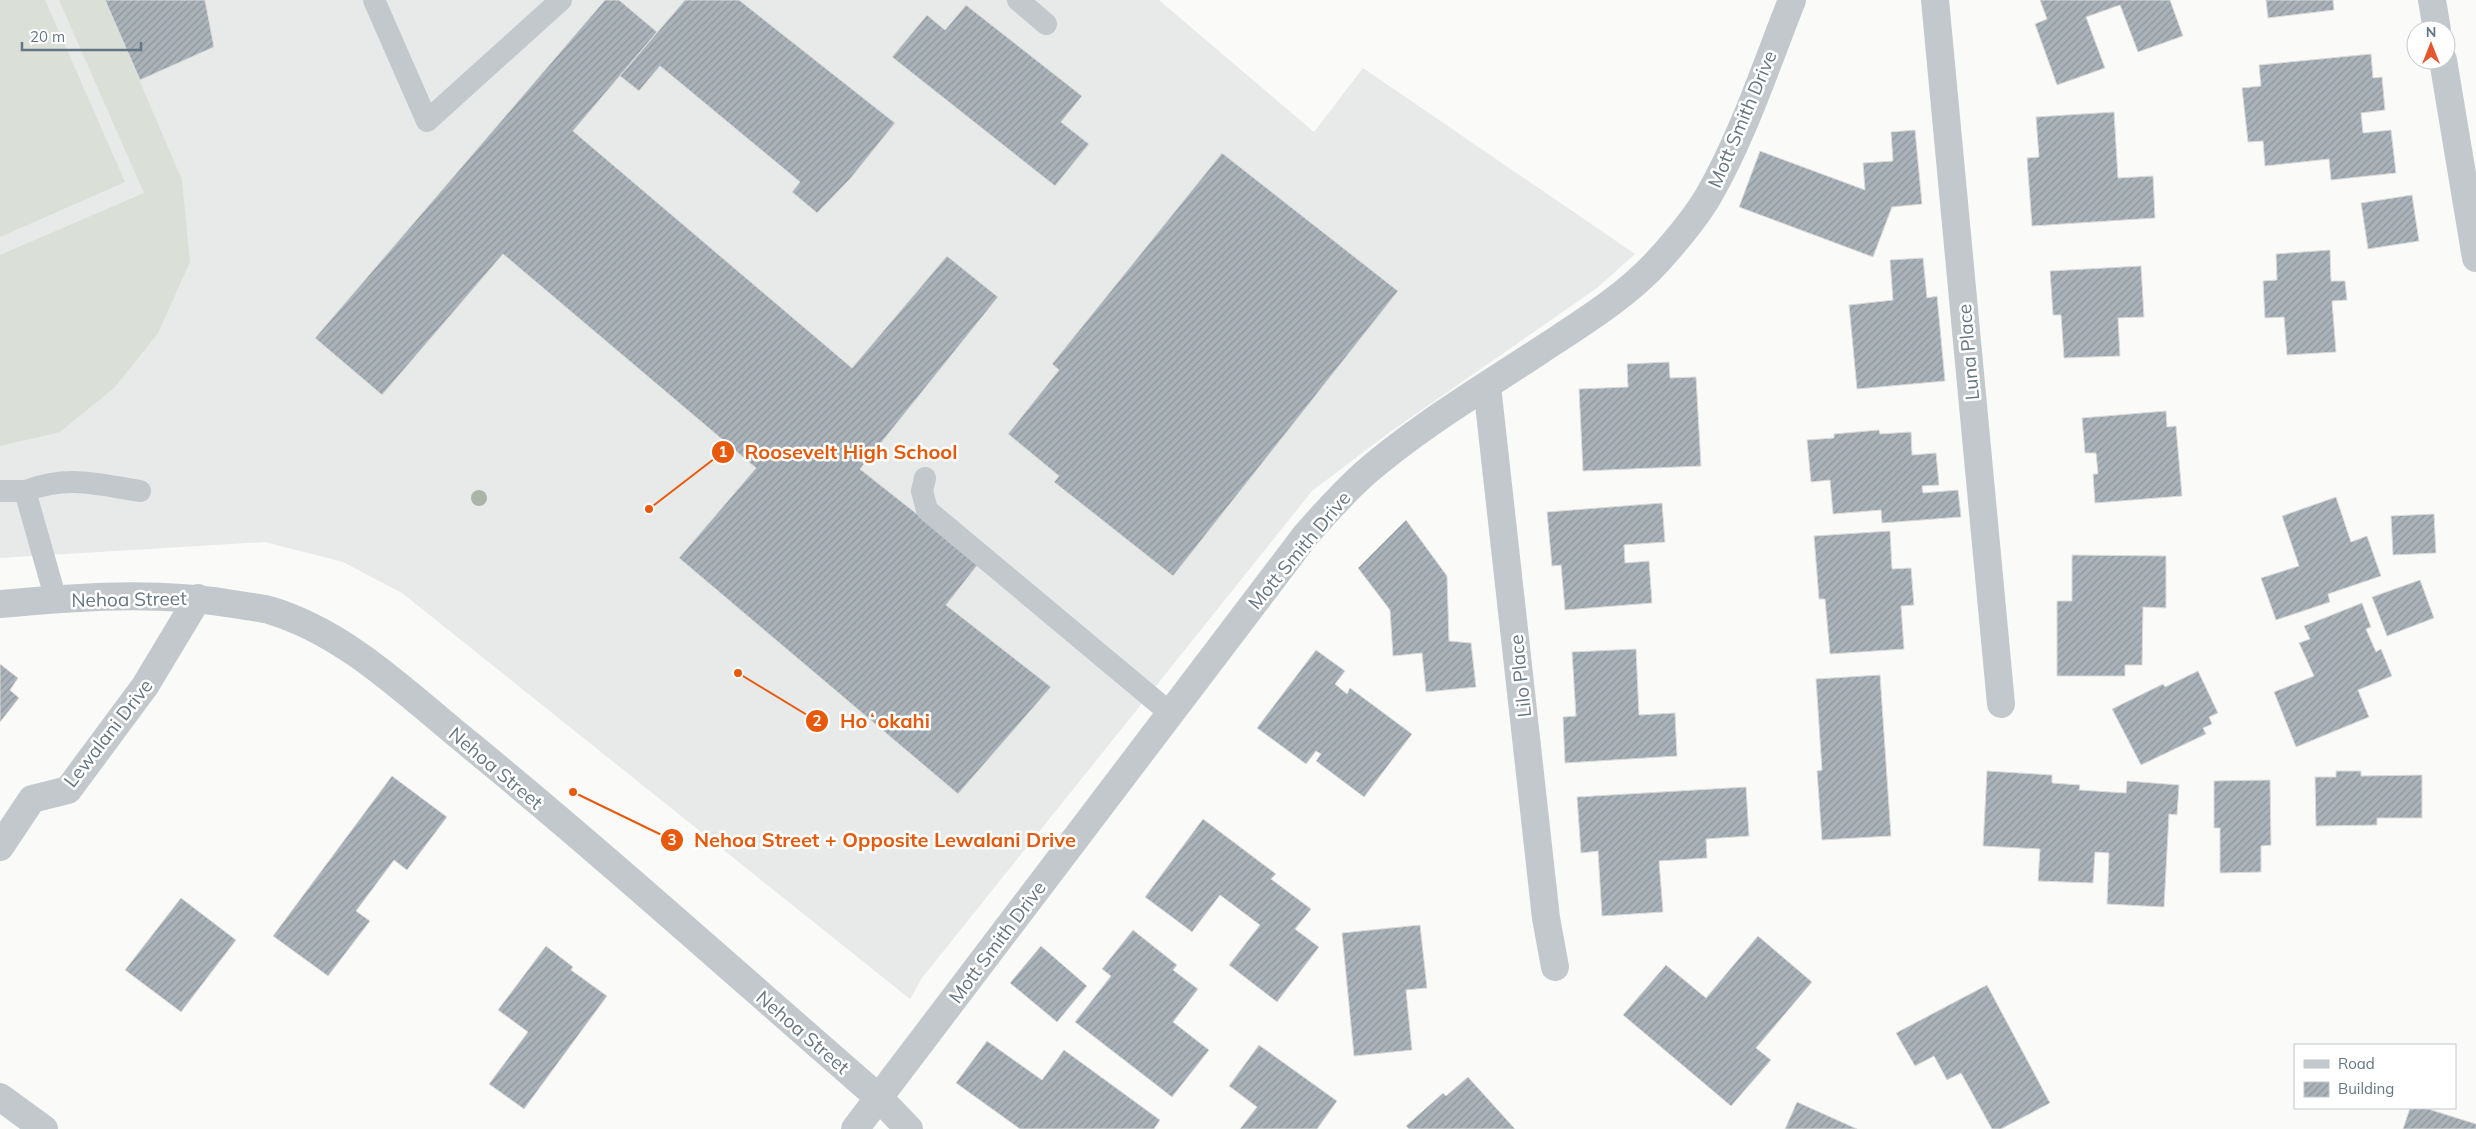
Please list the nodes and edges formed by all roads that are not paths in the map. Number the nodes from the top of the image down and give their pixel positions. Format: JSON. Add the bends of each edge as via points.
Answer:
{"nodes":[{"id":1,"x":374,"y":0,"type":"edge"},
{"id":2,"x":561,"y":0,"type":"edge"},
{"id":3,"x":1018,"y":0,"type":"edge"},
{"id":4,"x":1792,"y":0,"type":"edge"},
{"id":5,"x":1935,"y":0,"type":"edge"},
{"id":6,"x":2432,"y":0,"type":"edge"},
{"id":7,"x":2435,"y":20,"type":"edge"},
{"id":8,"x":1046,"y":24,"type":"dead end"},
{"id":9,"x":2445,"y":70,"type":"edge"},
{"id":10,"x":2476,"y":258,"type":"edge"},
{"id":11,"x":1487,"y":386,"type":"junction"},
{"id":12,"x":925,"y":478,"type":"dead end"},
{"id":13,"x":0,"y":491,"type":"edge"},
{"id":14,"x":25,"y":491,"type":"junction"},
{"id":15,"x":140,"y":491,"type":"dead end"},
{"id":16,"x":198,"y":598,"type":"junction"},
{"id":17,"x":56,"y":600,"type":"junction"},
{"id":18,"x":0,"y":604,"type":"edge"},
{"id":19,"x":2001,"y":704,"type":"dead end"},
{"id":20,"x":1170,"y":713,"type":"junction"},
{"id":21,"x":0,"y":846,"type":"edge"},
{"id":22,"x":1555,"y":966,"type":"dead end"},
{"id":23,"x":0,"y":1097,"type":"edge"},
{"id":24,"x":879,"y":1098,"type":"junction"},
{"id":25,"x":44,"y":1129,"type":"edge"},
{"id":26,"x":855,"y":1129,"type":"edge"},
{"id":27,"x":909,"y":1129,"type":"edge"}],
"edges":[{"from":1,"to":2,"type":"lane","via":[[427,121]]},
{"from":3,"to":8,"type":"lane"},
{"from":4,"to":11,"type":"street","name":"Mott Smith Drive","via":[[1728,158],[1709,195],[1685,230],[1628,289]]},
{"from":5,"to":19,"type":"street","name":"Luna Place"},
{"from":6,"to":7,"type":"street"},
{"from":9,"to":10,"type":"street"},
{"from":11,"to":20,"type":"street","name":"Mott Smith Drive","via":[[1404,442],[1333,504]]},
{"from":11,"to":22,"type":"street","name":"Lilo Place","via":[[1546,918]]},
{"from":12,"to":20,"type":"lane","via":[[922,491],[927,510]]},
{"from":13,"to":14,"type":"lane"},
{"from":14,"to":15,"type":"lane","via":[[65,481]]},
{"from":14,"to":17,"type":"lane"},
{"from":16,"to":17,"type":"street","name":"Nehoa Street"},
{"from":16,"to":21,"type":"street","name":"Lewalani Drive","via":[[145,686],[68,790],[32,799]]},
{"from":16,"to":24,"type":"street","name":"Nehoa Street","via":[[266,609],[301,621],[366,661],[511,779]]},
{"from":17,"to":18,"type":"street","name":"Nehoa Street"},
{"from":20,"to":24,"type":"street","name":"Mott Smith Drive"},
{"from":23,"to":25,"type":"street"},
{"from":24,"to":26,"type":"street","name":"Mott Smith Drive"},
{"from":24,"to":27,"type":"street","name":"Nehoa Street"}]}
